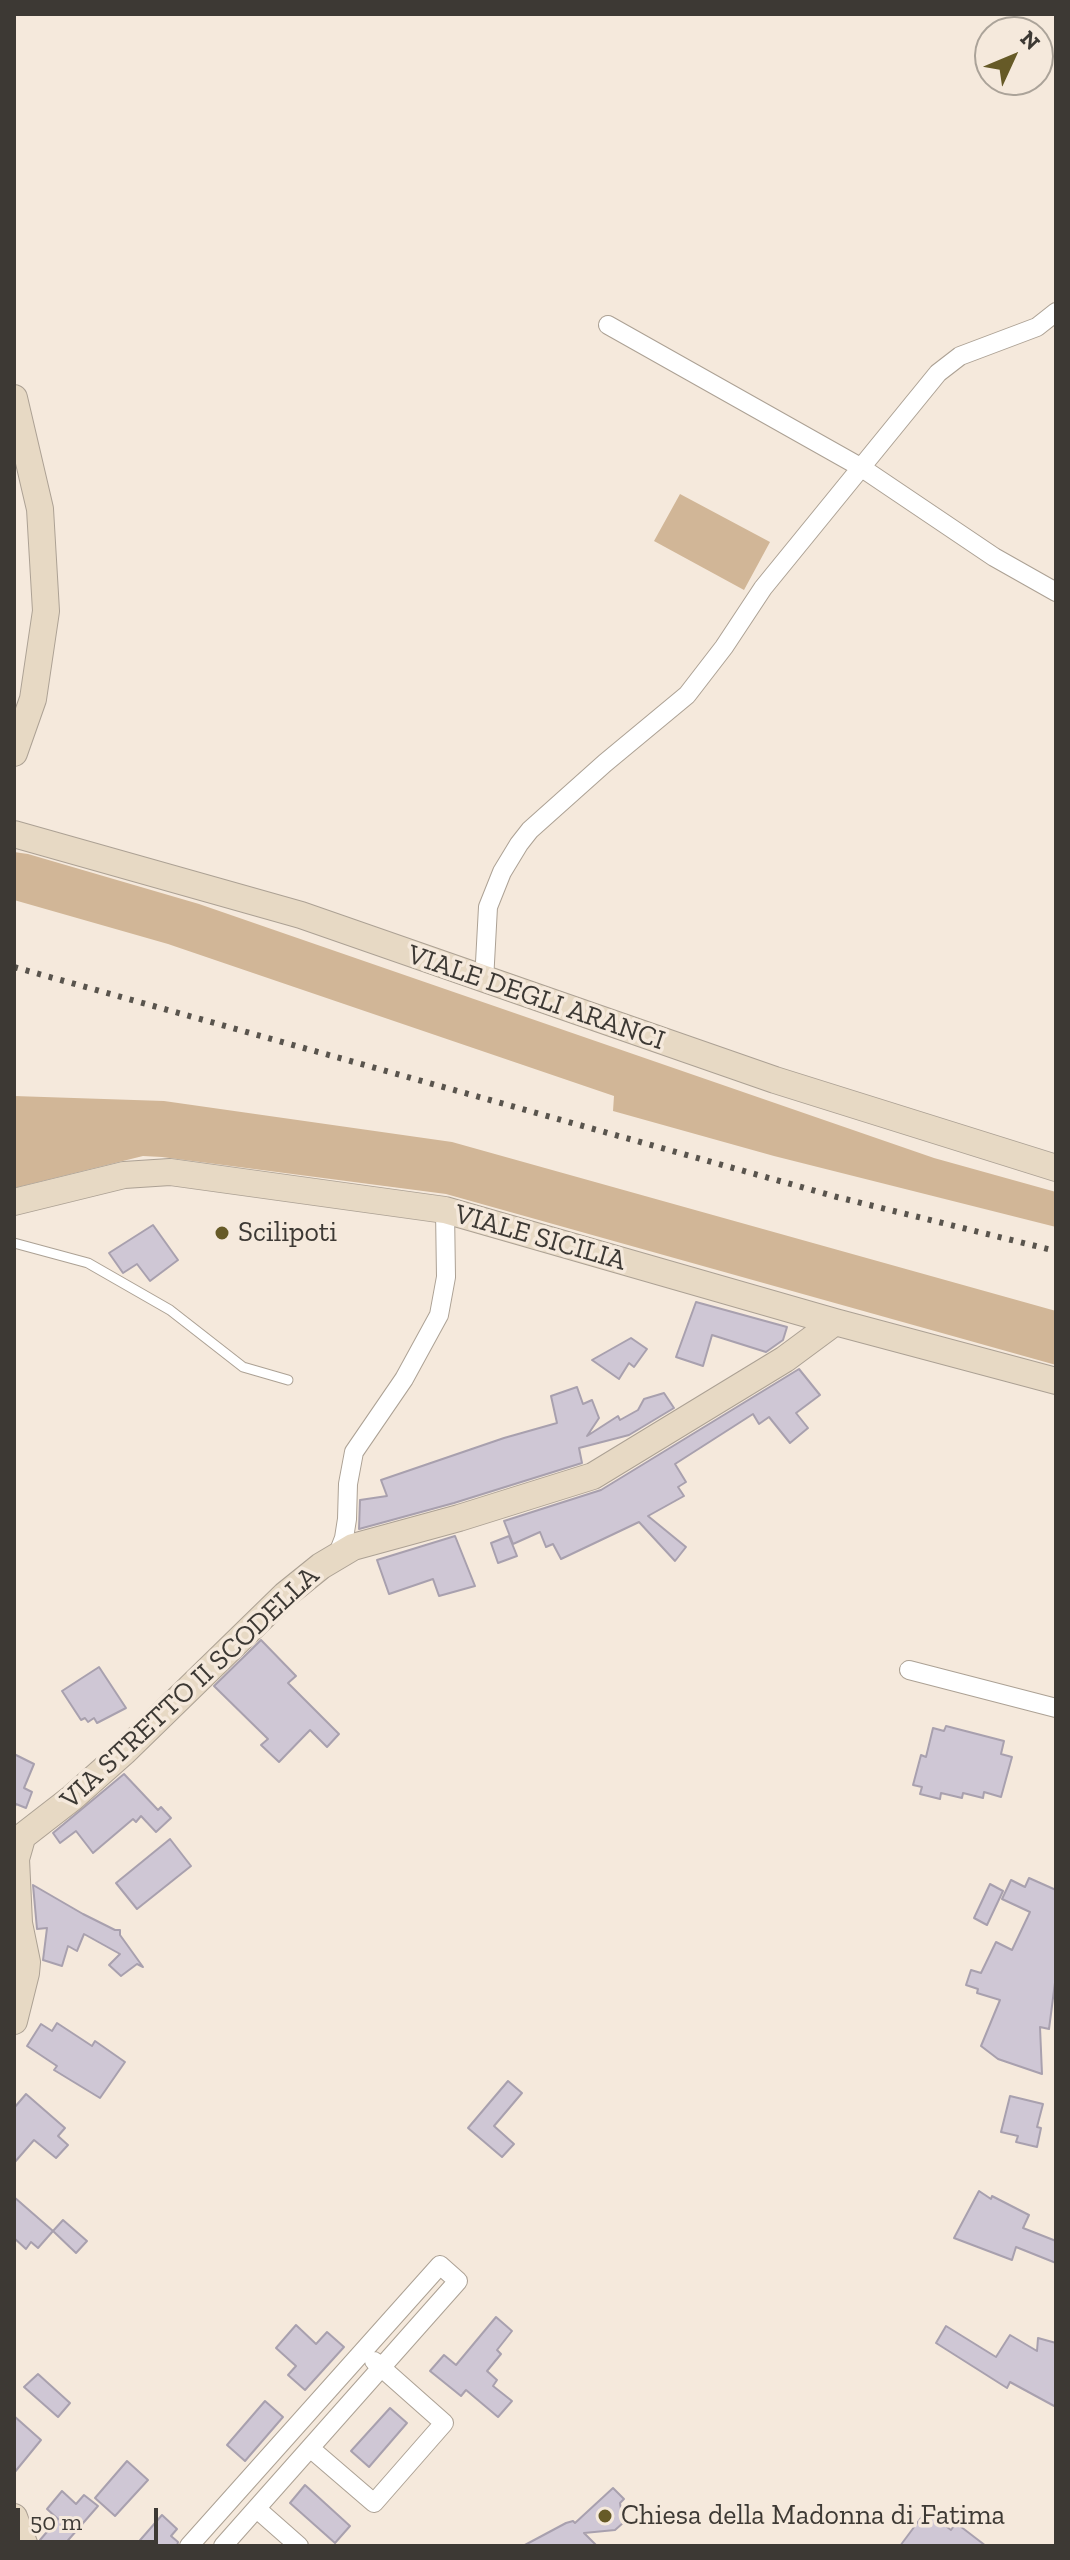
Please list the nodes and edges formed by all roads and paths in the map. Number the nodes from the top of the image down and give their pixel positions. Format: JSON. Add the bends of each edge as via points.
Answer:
{"nodes":[{"id":1,"x":1056,"y":312,"type":"edge"},
{"id":2,"x":608,"y":325,"type":"dead end"},
{"id":3,"x":14,"y":398,"type":"edge"},
{"id":4,"x":862,"y":468,"type":"junction"},
{"id":5,"x":1056,"y":592,"type":"edge"},
{"id":6,"x":14,"y":753,"type":"edge"},
{"id":7,"x":14,"y":834,"type":"edge"},
{"id":8,"x":484,"y":981,"type":"junction"},
{"id":9,"x":1053,"y":1163,"type":"edge"},
{"id":10,"x":14,"y":1202,"type":"edge"},
{"id":11,"x":445,"y":1210,"type":"junction"},
{"id":12,"x":14,"y":1243,"type":"edge"},
{"id":13,"x":835,"y":1322,"type":"junction"},
{"id":14,"x":288,"y":1380,"type":"dead end"},
{"id":15,"x":1056,"y":1381,"type":"edge"},
{"id":16,"x":337,"y":1556,"type":"junction"},
{"id":17,"x":909,"y":1670,"type":"dead end"},
{"id":18,"x":1056,"y":1708,"type":"edge"},
{"id":19,"x":18,"y":1840,"type":"edge"},
{"id":20,"x":17,"y":1922,"type":"edge"},
{"id":21,"x":14,"y":2021,"type":"edge"},
{"id":22,"x":363,"y":2351,"type":"junction"},
{"id":23,"x":382,"y":2367,"type":"junction"},
{"id":24,"x":310,"y":2448,"type":"junction"},
{"id":25,"x":257,"y":2509,"type":"junction"},
{"id":26,"x":14,"y":2517,"type":"edge"},
{"id":27,"x":25,"y":2546,"type":"edge"},
{"id":28,"x":189,"y":2546,"type":"edge"},
{"id":29,"x":223,"y":2546,"type":"edge"},
{"id":30,"x":299,"y":2546,"type":"edge"}],
"edges":[{"from":1,"to":4,"type":"street","via":[[1037,327],[948,365]]},
{"from":2,"to":4,"type":"street"},
{"from":3,"to":6,"type":"street","via":[[40,509],[46,611],[33,699]]},
{"from":4,"to":5,"type":"street"},
{"from":4,"to":8,"type":"street","via":[[763,588],[687,695],[519,844],[488,907]]},
{"from":7,"to":8,"type":"street","name":"VIALE DEGLI ARANCI","via":[[301,915]]},
{"from":8,"to":9,"type":"street","name":"VIALE DEGLI ARANCI","via":[[775,1080]]},
{"from":10,"to":11,"type":"street","name":"VIALE SICILIA","via":[[124,1175],[170,1172]]},
{"from":11,"to":13,"type":"street","name":"VIALE SICILIA"},
{"from":11,"to":16,"type":"street","via":[[446,1277],[439,1315],[404,1379],[354,1452],[344,1538]]},
{"from":12,"to":14,"type":"lane","via":[[88,1263],[170,1310],[243,1367]]},
{"from":13,"to":15,"type":"street","name":"VIALE SICILIA"},
{"from":13,"to":16,"type":"street","name":"VIA STRETTO II SCODELLA","via":[[785,1359],[593,1476]]},
{"from":16,"to":19,"type":"street","name":"VIA STRETTO II SCODELLA","via":[[285,1595],[125,1751]]},
{"from":17,"to":18,"type":"street"},
{"from":19,"to":20,"type":"street"},
{"from":20,"to":21,"type":"street","via":[[27,1962]]},
{"from":22,"to":23,"type":"street"},
{"from":22,"to":23,"type":"street","via":[[440,2265],[458,2281]]},
{"from":22,"to":28,"type":"street"},
{"from":23,"to":24,"type":"street"},
{"from":23,"to":24,"type":"street","via":[[444,2423],[374,2503]]},
{"from":24,"to":25,"type":"street"},
{"from":25,"to":29,"type":"street"},
{"from":25,"to":30,"type":"street"},
{"from":26,"to":27,"type":"street"}]}
